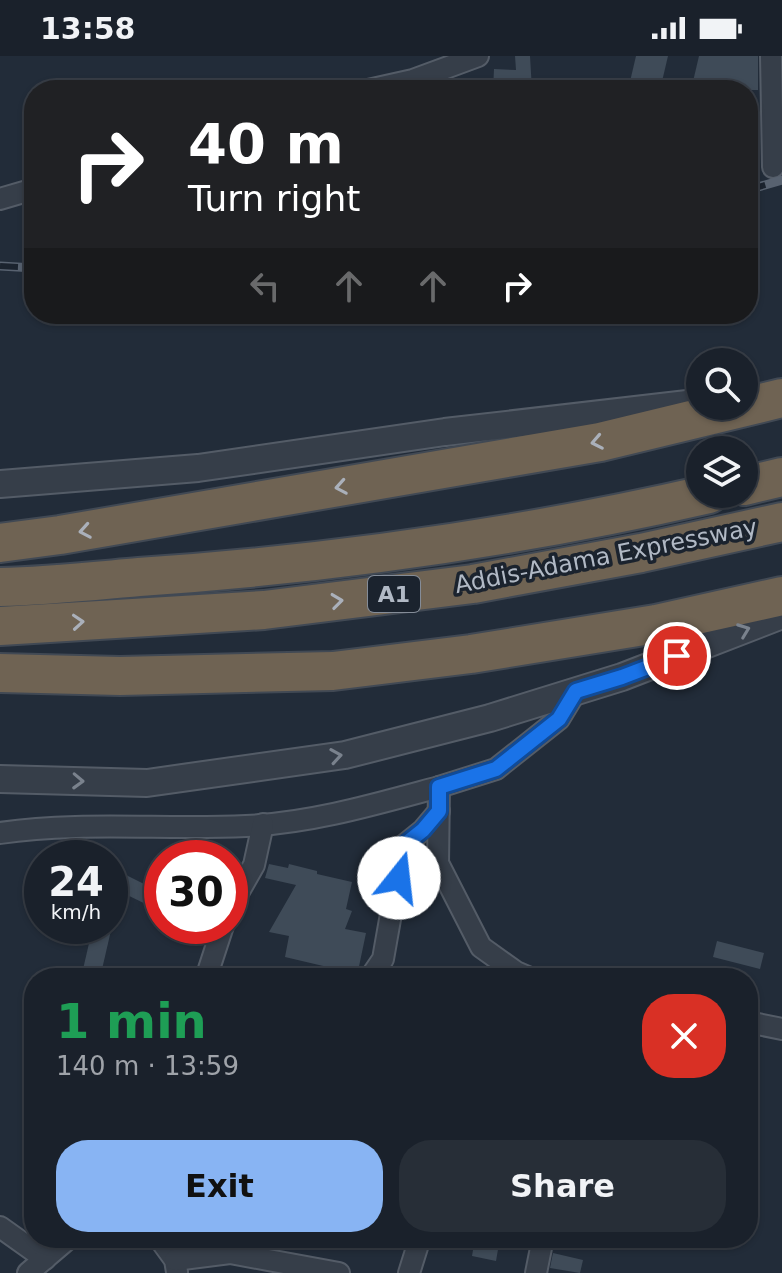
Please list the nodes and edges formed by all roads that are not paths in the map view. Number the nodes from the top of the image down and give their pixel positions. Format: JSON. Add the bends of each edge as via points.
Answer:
{"nodes":[{"id":1,"x":478,"y":56,"type":"edge"},
{"id":2,"x":771,"y":56,"type":"edge"},
{"id":3,"x":425,"y":80,"type":"edge"},
{"id":4,"x":773,"y":167,"type":"dead end"},
{"id":5,"x":24,"y":192,"type":"edge"},
{"id":6,"x":0,"y":199,"type":"edge"},
{"id":7,"x":782,"y":395,"type":"edge"},
{"id":8,"x":758,"y":396,"type":"edge"},
{"id":9,"x":686,"y":405,"type":"edge"},
{"id":10,"x":782,"y":477,"type":"edge"},
{"id":11,"x":758,"y":483,"type":"edge"},
{"id":12,"x":0,"y":484,"type":"edge"},
{"id":13,"x":686,"y":499,"type":"edge"},
{"id":14,"x":782,"y":522,"type":"edge"},
{"id":15,"x":0,"y":543,"type":"edge"},
{"id":16,"x":0,"y":587,"type":"edge"},
{"id":17,"x":782,"y":596,"type":"edge"},
{"id":18,"x":782,"y":615,"type":"edge"},
{"id":19,"x":0,"y":626,"type":"edge"},
{"id":20,"x":0,"y":673,"type":"edge"},
{"id":21,"x":576,"y":691,"type":"junction"},
{"id":22,"x":0,"y":779,"type":"edge"},
{"id":23,"x":439,"y":787,"type":"junction"},
{"id":24,"x":439,"y":811,"type":"junction"},
{"id":25,"x":263,"y":824,"type":"junction"},
{"id":26,"x":0,"y":833,"type":"edge"},
{"id":27,"x":248,"y":876,"type":"edge"},
{"id":28,"x":217,"y":944,"type":"edge"},
{"id":29,"x":209,"y":968,"type":"edge"},
{"id":30,"x":377,"y":968,"type":"edge"},
{"id":31,"x":509,"y":968,"type":"edge"},
{"id":32,"x":758,"y":1024,"type":"edge"},
{"id":33,"x":782,"y":1029,"type":"edge"},
{"id":34,"x":0,"y":1227,"type":"edge"},
{"id":35,"x":24,"y":1244,"type":"edge"},
{"id":36,"x":30,"y":1248,"type":"edge"},
{"id":37,"x":58,"y":1248,"type":"edge"},
{"id":38,"x":165,"y":1248,"type":"edge"},
{"id":39,"x":219,"y":1248,"type":"edge"},
{"id":40,"x":226,"y":1248,"type":"edge"},
{"id":41,"x":417,"y":1248,"type":"edge"},
{"id":42,"x":541,"y":1248,"type":"edge"},
{"id":43,"x":45,"y":1259,"type":"junction"},
{"id":44,"x":176,"y":1266,"type":"edge"},
{"id":45,"x":28,"y":1273,"type":"edge"},
{"id":46,"x":339,"y":1273,"type":"edge"},
{"id":47,"x":409,"y":1273,"type":"edge"},
{"id":48,"x":536,"y":1273,"type":"edge"}],
"edges":[{"from":1,"to":3,"type":"street"},
{"from":2,"to":4,"type":"street"},
{"from":5,"to":6,"type":"street"},
{"from":7,"to":8,"type":"street"},
{"from":7,"to":15,"type":"highway","one_way":true,"via":[[600,442]]},
{"from":9,"to":12,"type":"street","via":[[198,468]]},
{"from":10,"to":11,"type":"highway","name":"Addis-Adama Expressway"},
{"from":13,"to":16,"type":"highway","name":"Addis-Adama Expressway","number":"A1","via":[[452,545],[255,569]]},
{"from":19,"to":14,"type":"highway","name":"Addis-Adama Expressway","number":"A1","one_way":true,"via":[[264,610],[473,584]]},
{"from":17,"to":20,"type":"highway","via":[[641,626],[333,671]]},
{"from":21,"to":18,"type":"street","one_way":true},
{"from":22,"to":21,"type":"street","one_way":true,"via":[[147,783],[345,755]]},
{"from":21,"to":23,"type":"street","via":[[559,719],[496,769]]},
{"from":23,"to":24,"type":"street"},
{"from":23,"to":25,"type":"street","via":[[345,812]]},
{"from":24,"to":30,"type":"street","via":[[403,846],[383,959]]},
{"from":24,"to":31,"type":"street","via":[[438,863],[481,947]]},
{"from":25,"to":26,"type":"street","via":[[45,826]]},
{"from":25,"to":27,"type":"street"},
{"from":28,"to":29,"type":"street"},
{"from":32,"to":33,"type":"street"},
{"from":34,"to":35,"type":"street"},
{"from":36,"to":43,"type":"street"},
{"from":37,"to":43,"type":"street"},
{"from":38,"to":44,"type":"street"},
{"from":39,"to":44,"type":"street"},
{"from":40,"to":46,"type":"street"},
{"from":41,"to":47,"type":"street"},
{"from":42,"to":48,"type":"street"},
{"from":43,"to":45,"type":"street"}]}
